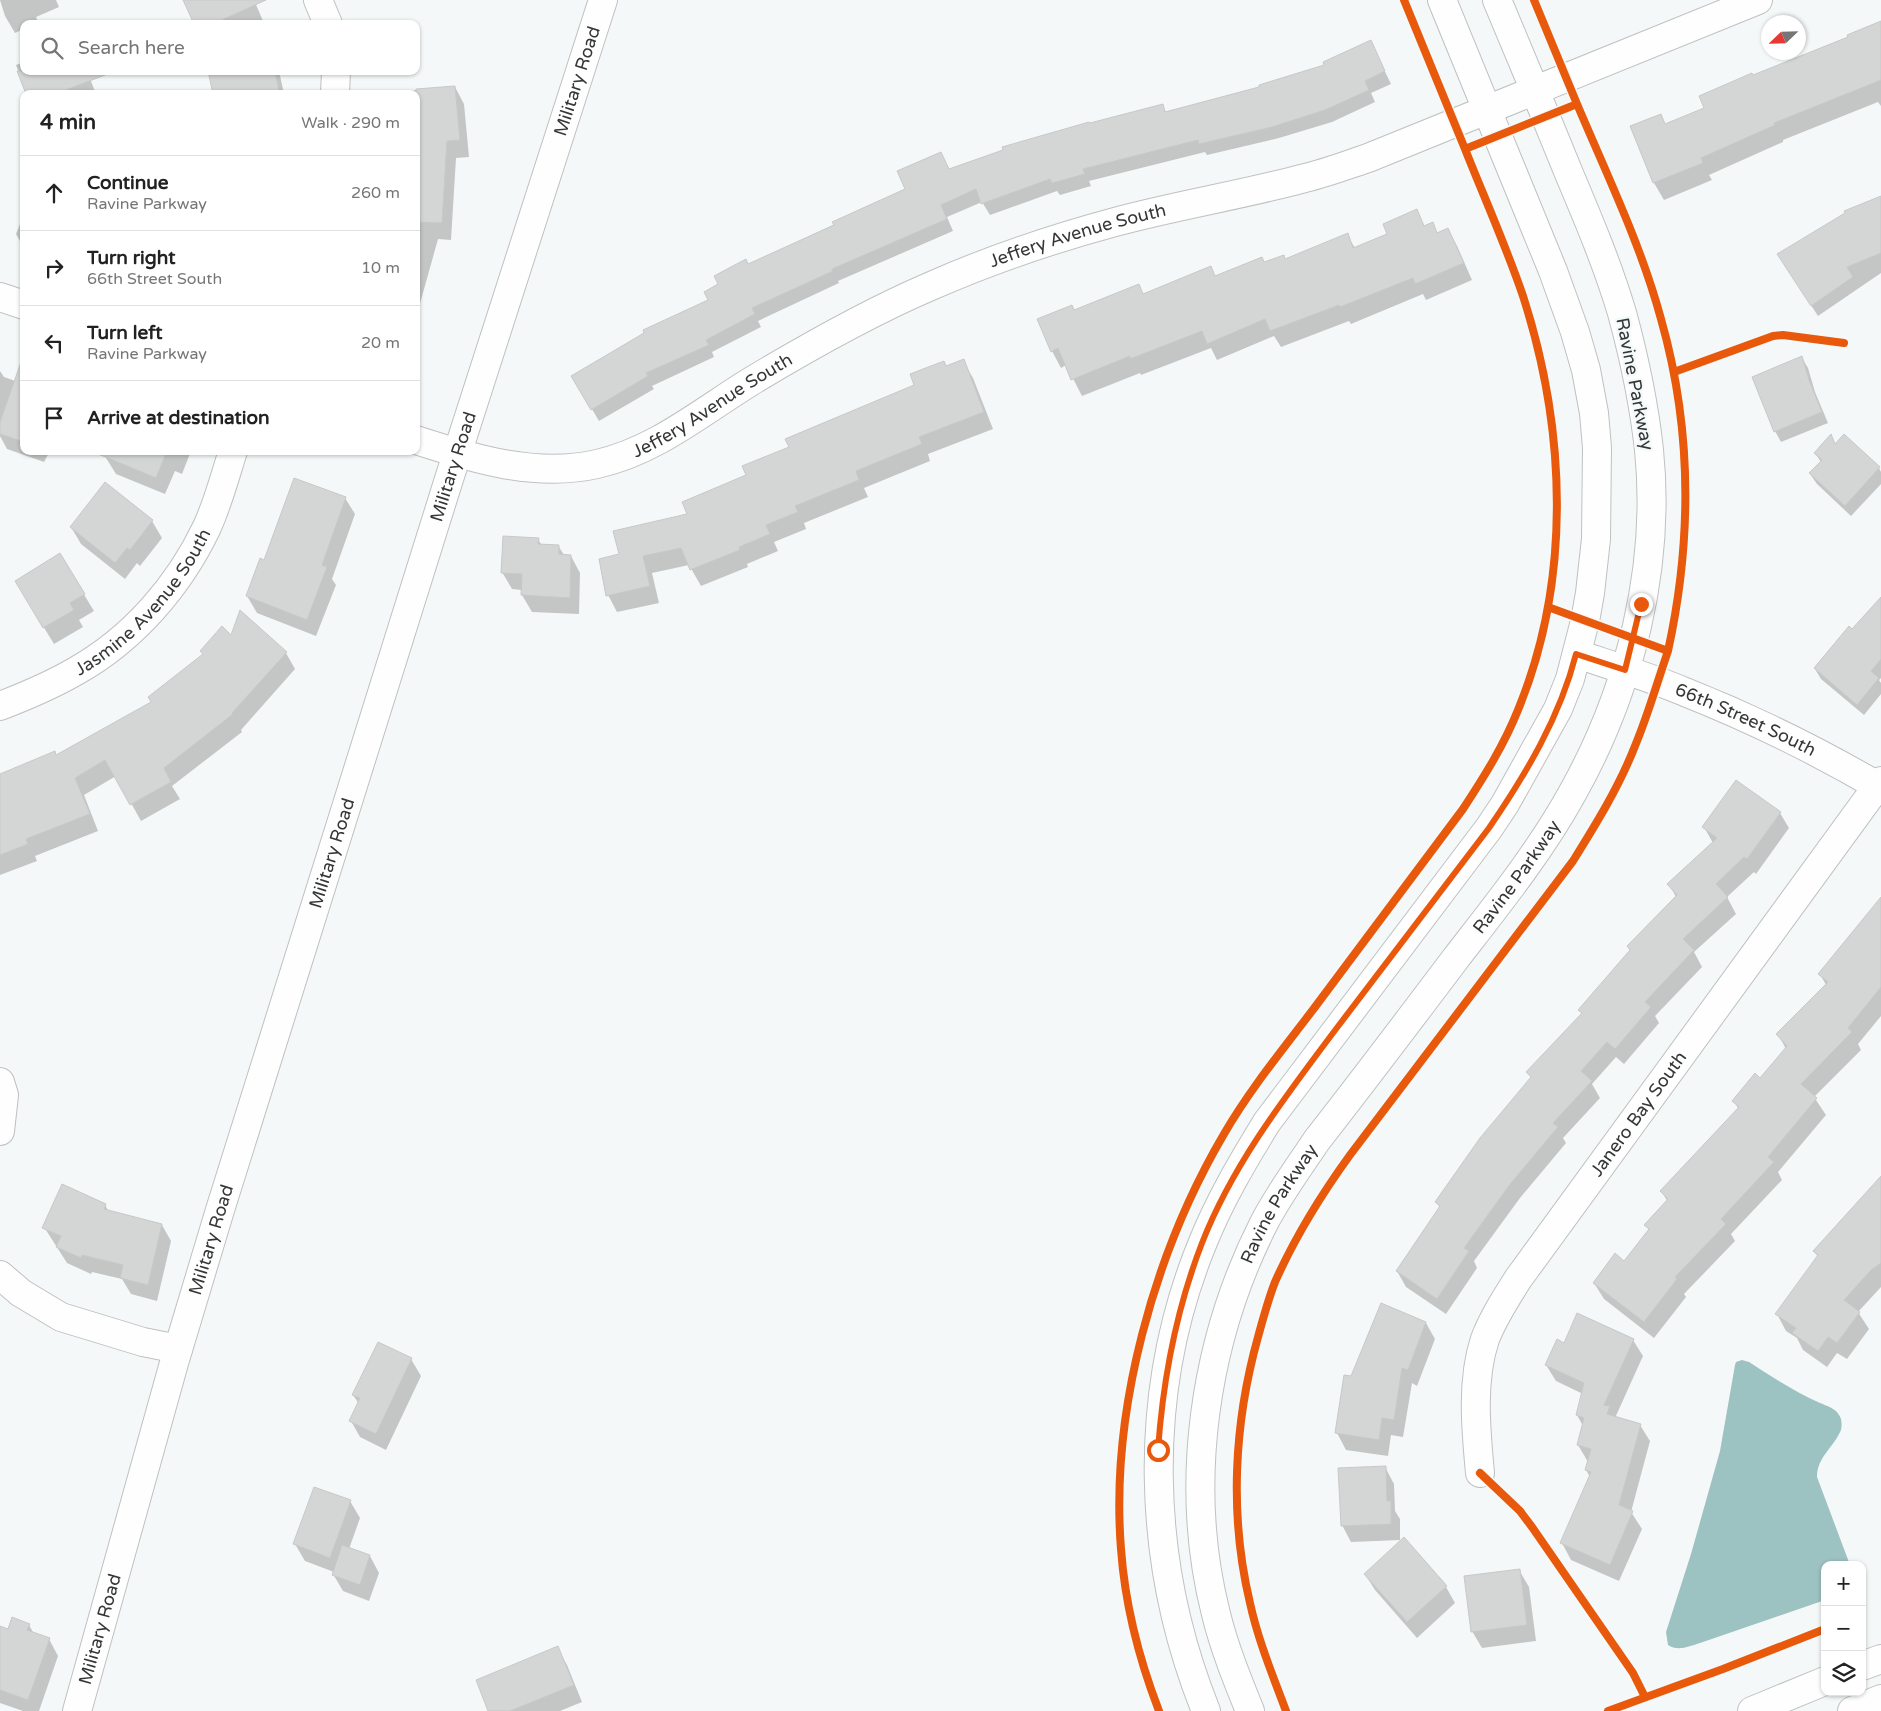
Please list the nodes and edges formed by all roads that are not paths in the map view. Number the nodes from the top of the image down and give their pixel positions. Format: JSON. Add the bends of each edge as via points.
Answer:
{"nodes":[{"id":1,"x":318,"y":0,"type":"edge"},
{"id":2,"x":603,"y":0,"type":"edge"},
{"id":3,"x":1442,"y":0,"type":"edge"},
{"id":4,"x":1497,"y":0,"type":"edge"},
{"id":5,"x":1758,"y":0,"type":"edge"},
{"id":6,"x":326,"y":20,"type":"edge"},
{"id":7,"x":336,"y":75,"type":"edge"},
{"id":8,"x":335,"y":90,"type":"edge"},
{"id":9,"x":1535,"y":91,"type":"junction"},
{"id":10,"x":1487,"y":111,"type":"junction"},
{"id":11,"x":0,"y":297,"type":"edge"},
{"id":12,"x":20,"y":304,"type":"edge"},
{"id":13,"x":420,"y":441,"type":"edge"},
{"id":14,"x":458,"y":454,"type":"junction"},
{"id":15,"x":232,"y":455,"type":"edge"},
{"id":16,"x":1576,"y":654,"type":"junction"},
{"id":17,"x":1625,"y":670,"type":"junction"},
{"id":18,"x":0,"y":706,"type":"edge"},
{"id":19,"x":1880,"y":785,"type":"edge"},
{"id":20,"x":0,"y":1082,"type":"edge"},
{"id":21,"x":0,"y":1131,"type":"edge"},
{"id":22,"x":0,"y":1275,"type":"edge"},
{"id":23,"x":178,"y":1349,"type":"junction"},
{"id":24,"x":1480,"y":1473,"type":"dead end"},
{"id":25,"x":1881,"y":1659,"type":"edge"},
{"id":26,"x":1866,"y":1665,"type":"edge"},
{"id":27,"x":1821,"y":1684,"type":"edge"},
{"id":28,"x":1881,"y":1699,"type":"edge"},
{"id":29,"x":77,"y":1711,"type":"edge"},
{"id":30,"x":1206,"y":1711,"type":"edge"},
{"id":31,"x":1250,"y":1711,"type":"edge"},
{"id":32,"x":1752,"y":1711,"type":"edge"},
{"id":33,"x":1852,"y":1711,"type":"edge"}],
"edges":[{"from":1,"to":6,"type":"street"},
{"from":2,"to":14,"type":"street","name":"Military Road"},
{"from":3,"to":10,"type":"street"},
{"from":4,"to":9,"type":"street","name":"Ravine Parkway"},
{"from":5,"to":9,"type":"street","name":"Jeffery Avenue South"},
{"from":7,"to":8,"type":"street"},
{"from":9,"to":10,"type":"street","name":"Jeffery Avenue South"},
{"from":9,"to":17,"type":"street","name":"Ravine Parkway","via":[[1612,279],[1644,409],[1651,521],[1641,604]]},
{"from":10,"to":14,"type":"street","name":"Jeffery Avenue South","via":[[1308,178],[1115,222],[948,278],[822,339],[660,440],[621,457],[566,469],[504,465]]},
{"from":10,"to":16,"type":"street","via":[[1575,332],[1594,413],[1598,448],[1596,539],[1590,593]]},
{"from":11,"to":12,"type":"street"},
{"from":13,"to":14,"type":"street","name":"Jeffery Avenue South"},
{"from":14,"to":23,"type":"street","name":"Military Road"},
{"from":15,"to":18,"type":"street","name":"Jasmine Avenue South","via":[[208,525],[170,588],[147,616],[119,642],[76,672]]},
{"from":16,"to":17,"type":"street","name":"66th Street South"},
{"from":16,"to":30,"type":"street","via":[[1558,709],[1505,804],[1267,1122],[1223,1199],[1186,1287],[1161,1411],[1158,1490],[1166,1575],[1176,1620]]},
{"from":17,"to":19,"type":"street","name":"66th Street South","via":[[1755,722]]},
{"from":17,"to":31,"type":"street","name":"Ravine Parkway","via":[[1594,752],[1550,832],[1308,1154],[1264,1222],[1241,1272],[1222,1330],[1205,1412],[1201,1460],[1202,1520],[1206,1565],[1216,1614]]},
{"from":19,"to":24,"type":"street","name":"Janero Bay South","via":[[1500,1306],[1485,1338],[1479,1365],[1477,1433]]},
{"from":20,"to":21,"type":"street","via":[[4,1095]]},
{"from":22,"to":23,"type":"street","via":[[20,1293],[61,1317]]},
{"from":23,"to":29,"type":"street","name":"Military Road"},
{"from":25,"to":26,"type":"street"},
{"from":27,"to":32,"type":"street"},
{"from":28,"to":33,"type":"street"}]}
